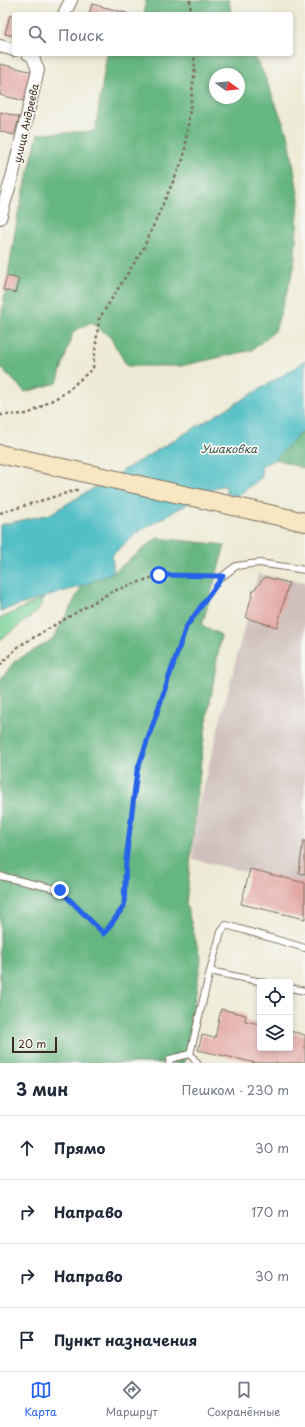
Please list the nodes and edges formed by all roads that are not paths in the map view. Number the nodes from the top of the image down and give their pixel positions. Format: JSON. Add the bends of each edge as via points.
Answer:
{"nodes":[{"id":1,"x":71,"y":0,"type":"edge"},
{"id":2,"x":65,"y":12,"type":"edge"},
{"id":3,"x":0,"y":46,"type":"edge"},
{"id":4,"x":12,"y":49,"type":"edge"},
{"id":5,"x":32,"y":56,"type":"edge"},
{"id":6,"x":0,"y":218,"type":"edge"},
{"id":7,"x":0,"y":454,"type":"edge"},
{"id":8,"x":305,"y":522,"type":"edge"},
{"id":9,"x":305,"y":570,"type":"edge"},
{"id":10,"x":223,"y":576,"type":"road end"},
{"id":11,"x":0,"y":876,"type":"edge"},
{"id":12,"x":60,"y":890,"type":"road end"},
{"id":13,"x":305,"y":948,"type":"edge"},
{"id":14,"x":210,"y":971,"type":"junction"},
{"id":15,"x":257,"y":981,"type":"edge"},
{"id":16,"x":293,"y":989,"type":"edge"},
{"id":17,"x":305,"y":991,"type":"edge"},
{"id":18,"x":190,"y":1054,"type":"junction"},
{"id":19,"x":169,"y":1063,"type":"edge"},
{"id":20,"x":197,"y":1063,"type":"edge"}],
"edges":[{"from":1,"to":2,"type":"street"},
{"from":3,"to":4,"type":"street"},
{"from":5,"to":6,"type":"street","name":"улица Андреева","via":[[38,70]]},
{"from":7,"to":8,"type":"main road"},
{"from":9,"to":10,"type":"lane","via":[[259,563],[236,566]]},
{"from":11,"to":12,"type":"lane"},
{"from":13,"to":14,"type":"lane","via":[[226,925],[221,932]]},
{"from":14,"to":15,"type":"lane"},
{"from":14,"to":18,"type":"lane"},
{"from":16,"to":17,"type":"lane"},
{"from":18,"to":19,"type":"lane","via":[[170,1059]]},
{"from":18,"to":20,"type":"lane"}]}
